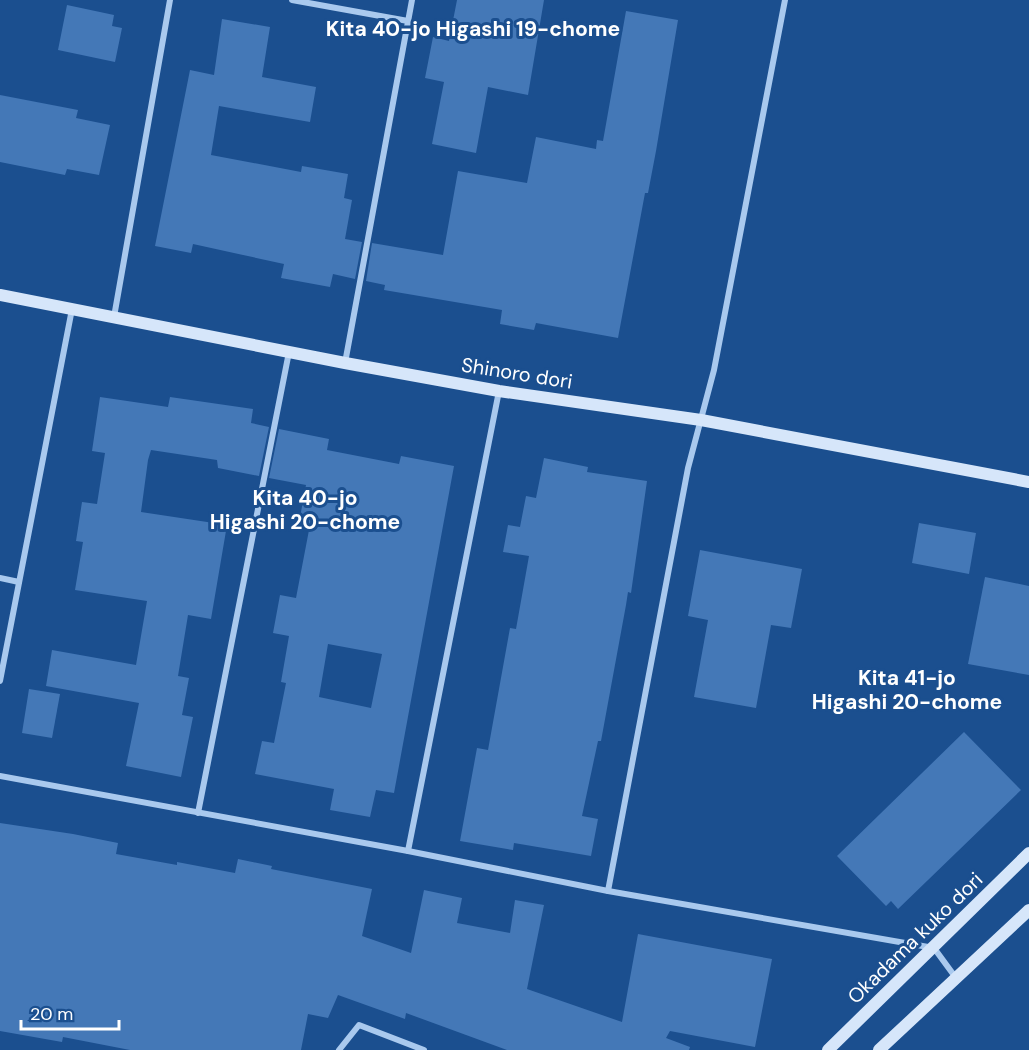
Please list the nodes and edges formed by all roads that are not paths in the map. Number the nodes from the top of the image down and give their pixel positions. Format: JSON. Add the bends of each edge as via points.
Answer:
{"nodes":[{"id":1,"x":170,"y":0,"type":"edge"},
{"id":2,"x":292,"y":0,"type":"edge"},
{"id":3,"x":412,"y":0,"type":"edge"},
{"id":4,"x":785,"y":0,"type":"edge"},
{"id":5,"x":408,"y":21,"type":"junction"},
{"id":6,"x":0,"y":295,"type":"edge"},
{"id":7,"x":72,"y":309,"type":"junction"},
{"id":8,"x":114,"y":317,"type":"junction"},
{"id":9,"x":289,"y":352,"type":"junction"},
{"id":10,"x":345,"y":363,"type":"junction"},
{"id":11,"x":499,"y":391,"type":"junction"},
{"id":12,"x":701,"y":420,"type":"junction"},
{"id":13,"x":1029,"y":482,"type":"edge"},
{"id":14,"x":0,"y":578,"type":"edge"},
{"id":15,"x":19,"y":582,"type":"junction"},
{"id":16,"x":0,"y":681,"type":"edge"},
{"id":17,"x":0,"y":776,"type":"edge"},
{"id":18,"x":198,"y":813,"type":"junction"},
{"id":19,"x":408,"y":851,"type":"junction"},
{"id":20,"x":1029,"y":854,"type":"edge"},
{"id":21,"x":608,"y":891,"type":"junction"},
{"id":22,"x":1029,"y":910,"type":"edge"},
{"id":23,"x":934,"y":948,"type":"junction"},
{"id":24,"x":956,"y":978,"type":"junction"},
{"id":25,"x":339,"y":1050,"type":"edge"},
{"id":26,"x":424,"y":1050,"type":"edge"},
{"id":27,"x":828,"y":1050,"type":"edge"},
{"id":28,"x":879,"y":1050,"type":"edge"}],
"edges":[{"from":1,"to":8,"type":"street"},
{"from":2,"to":5,"type":"street"},
{"from":3,"to":5,"type":"street"},
{"from":4,"to":12,"type":"street"},
{"from":5,"to":10,"type":"street"},
{"from":6,"to":7,"type":"street","name":"Shinoro dori"},
{"from":7,"to":8,"type":"street","name":"Shinoro dori"},
{"from":7,"to":15,"type":"street"},
{"from":8,"to":9,"type":"street","name":"Shinoro dori"},
{"from":9,"to":10,"type":"street","name":"Shinoro dori"},
{"from":9,"to":18,"type":"street"},
{"from":10,"to":11,"type":"street","name":"Shinoro dori"},
{"from":11,"to":12,"type":"street","name":"Shinoro dori"},
{"from":11,"to":19,"type":"street"},
{"from":12,"to":13,"type":"street","name":"Shinoro dori"},
{"from":12,"to":21,"type":"street","via":[[688,468]]},
{"from":14,"to":15,"type":"street"},
{"from":15,"to":16,"type":"street"},
{"from":17,"to":18,"type":"street"},
{"from":18,"to":19,"type":"street"},
{"from":19,"to":21,"type":"street"},
{"from":20,"to":23,"type":"street","name":"Okadama kuko dori"},
{"from":21,"to":23,"type":"street"},
{"from":22,"to":24,"type":"street"},
{"from":23,"to":24,"type":"street"},
{"from":23,"to":27,"type":"street","name":"Okadama kuko dori"},
{"from":24,"to":28,"type":"street"},
{"from":25,"to":26,"type":"street","via":[[359,1025]]}]}
